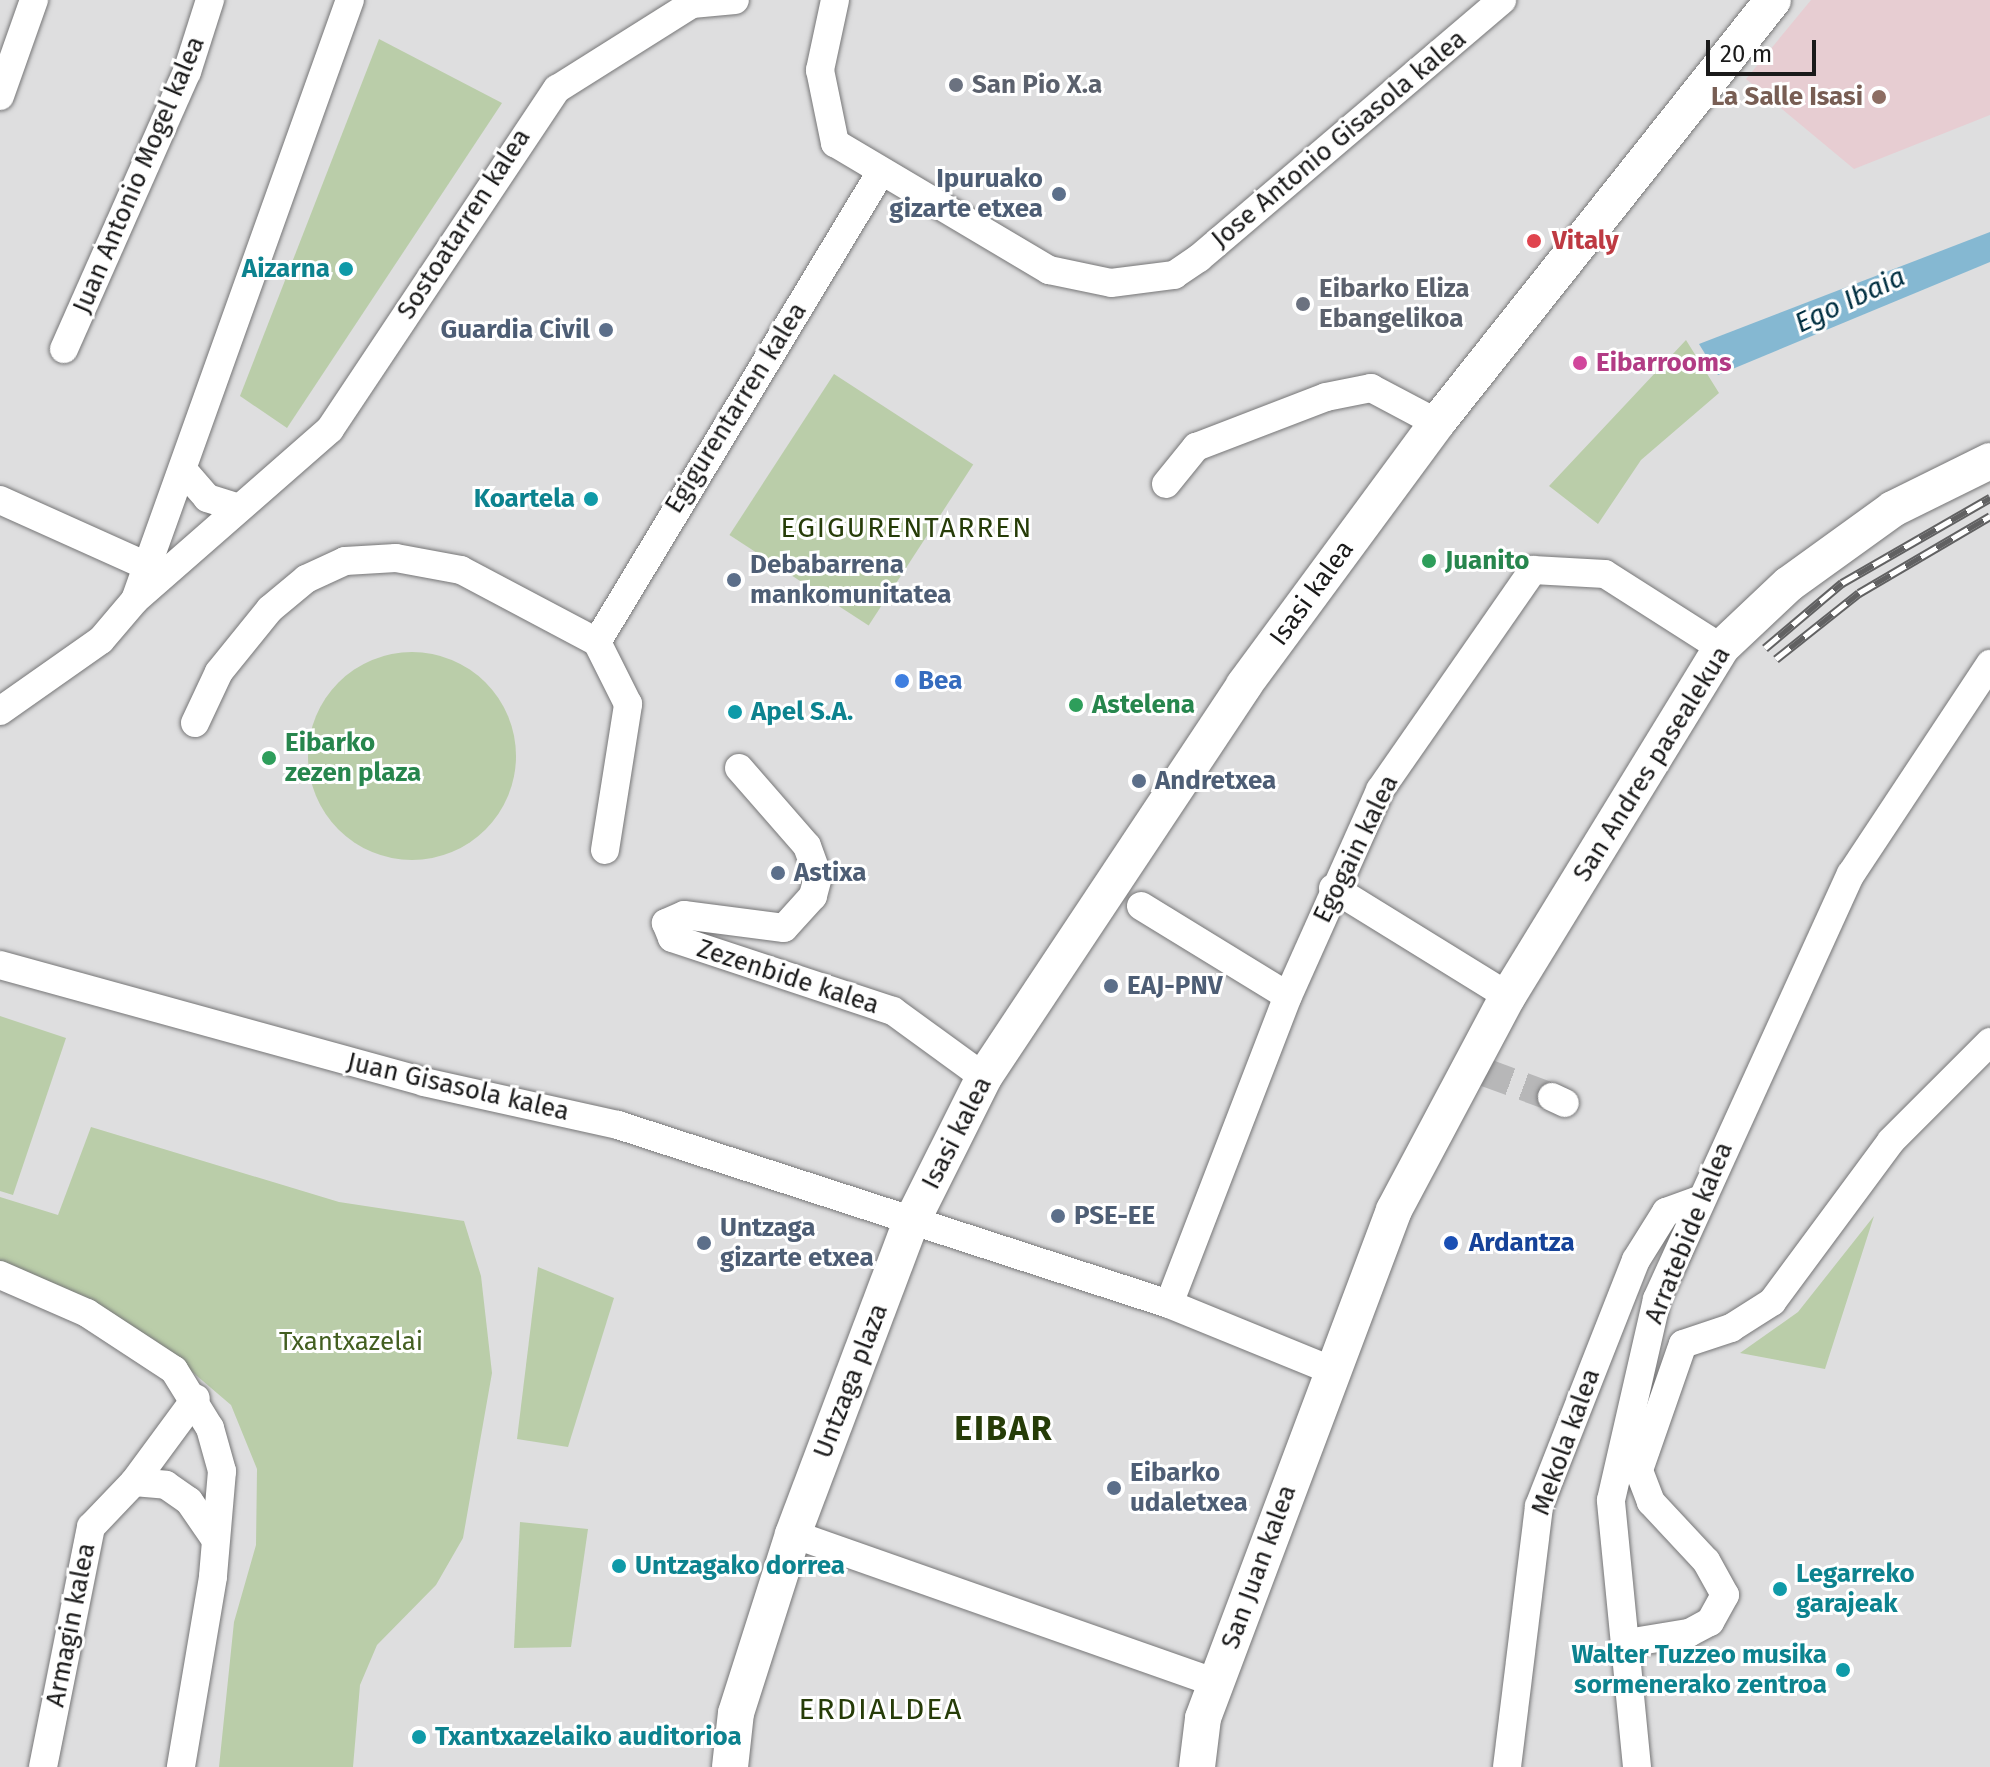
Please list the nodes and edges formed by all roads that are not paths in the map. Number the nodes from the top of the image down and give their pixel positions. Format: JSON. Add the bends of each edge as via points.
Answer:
{"nodes":[{"id":1,"x":34,"y":0,"type":"edge"},
{"id":2,"x":210,"y":0,"type":"edge"},
{"id":3,"x":350,"y":0,"type":"edge"},
{"id":4,"x":735,"y":0,"type":"edge"},
{"id":5,"x":835,"y":0,"type":"edge"},
{"id":6,"x":1502,"y":0,"type":"edge"},
{"id":7,"x":1773,"y":0,"type":"edge"},
{"id":8,"x":0,"y":96,"type":"edge"},
{"id":9,"x":879,"y":175,"type":"junction"},
{"id":10,"x":64,"y":349,"type":"dead end"},
{"id":11,"x":1437,"y":423,"type":"junction"},
{"id":12,"x":1990,"y":461,"type":"edge"},
{"id":13,"x":183,"y":470,"type":"junction"},
{"id":14,"x":1166,"y":484,"type":"dead end"},
{"id":15,"x":0,"y":500,"type":"edge"},
{"id":16,"x":236,"y":507,"type":"junction"},
{"id":17,"x":147,"y":566,"type":"junction"},
{"id":18,"x":135,"y":600,"type":"junction"},
{"id":19,"x":597,"y":642,"type":"junction"},
{"id":20,"x":1721,"y":648,"type":"junction"},
{"id":21,"x":1990,"y":664,"type":"edge"},
{"id":22,"x":0,"y":711,"type":"edge"},
{"id":23,"x":195,"y":723,"type":"dead end"},
{"id":24,"x":739,"y":768,"type":"dead end"},
{"id":25,"x":605,"y":850,"type":"dead end"},
{"id":26,"x":1333,"y":888,"type":"junction"},
{"id":27,"x":1141,"y":906,"type":"dead end"},
{"id":28,"x":0,"y":965,"type":"edge"},
{"id":29,"x":1288,"y":996,"type":"junction"},
{"id":30,"x":1508,"y":996,"type":"junction"},
{"id":31,"x":1990,"y":1042,"type":"edge"},
{"id":32,"x":984,"y":1077,"type":"junction"},
{"id":33,"x":1697,"y":1201,"type":"junction"},
{"id":34,"x":910,"y":1225,"type":"junction"},
{"id":35,"x":0,"y":1275,"type":"edge"},
{"id":36,"x":1169,"y":1304,"type":"junction"},
{"id":37,"x":1331,"y":1370,"type":"junction"},
{"id":38,"x":196,"y":1398,"type":"junction"},
{"id":39,"x":127,"y":1488,"type":"junction"},
{"id":40,"x":793,"y":1534,"type":"junction"},
{"id":41,"x":215,"y":1539,"type":"junction"},
{"id":42,"x":1627,"y":1643,"type":"junction"},
{"id":43,"x":1217,"y":1683,"type":"junction"},
{"id":44,"x":43,"y":1767,"type":"edge"},
{"id":45,"x":181,"y":1767,"type":"edge"},
{"id":46,"x":730,"y":1767,"type":"edge"},
{"id":47,"x":1197,"y":1767,"type":"edge"},
{"id":48,"x":1507,"y":1767,"type":"edge"},
{"id":49,"x":1637,"y":1767,"type":"edge"}],
"edges":[{"from":1,"to":8,"type":"street"},
{"from":2,"to":10,"type":"street","name":"Juan Antonio Mogel kalea","via":[[187,72]]},
{"from":3,"to":13,"type":"street","name":"Sostoatarren kalea"},
{"from":4,"to":16,"type":"street","name":"Sostoatarren kalea","via":[[692,4],[557,89],[330,429]]},
{"from":5,"to":9,"type":"street","via":[[820,70],[824,114],[835,143]]},
{"from":6,"to":9,"type":"street","name":"Jose Antonio Gisasola kalea","via":[[1174,275],[1076,280]]},
{"from":7,"to":11,"type":"street","name":"Isasi kalea"},
{"from":9,"to":19,"type":"street","name":"Egigurentarren kalea"},
{"from":11,"to":14,"type":"street","via":[[1371,388],[1326,397],[1196,447]]},
{"from":11,"to":32,"type":"street","name":"Isasi kalea","via":[[1244,685]]},
{"from":12,"to":20,"type":"street","name":"San Andres pasealekua","via":[[1893,509],[1789,584]]},
{"from":13,"to":16,"type":"street","via":[[207,498]]},
{"from":13,"to":17,"type":"street","name":"Sostoatarren kalea"},
{"from":15,"to":17,"type":"street"},
{"from":16,"to":18,"type":"street","name":"Sostoatarren kalea","via":[[162,584]]},
{"from":17,"to":18,"type":"street","name":"Sostoatarren kalea"},
{"from":18,"to":22,"type":"street","name":"Sostoatarren kalea","via":[[101,640]]},
{"from":19,"to":23,"type":"street","via":[[461,570],[396,558],[345,561],[306,579],[270,609],[219,672]]},
{"from":19,"to":25,"type":"street","via":[[628,704]]},
{"from":20,"to":26,"type":"street","name":"Egogain kalea","via":[[1605,574],[1533,570],[1380,790]]},
{"from":20,"to":30,"type":"street","name":"San Andres pasealekua"},
{"from":21,"to":33,"type":"street","name":"Arratebide kalea","via":[[1881,823]]},
{"from":24,"to":32,"type":"street","name":"Zezenbide kalea","via":[[807,846],[818,877],[813,896],[784,928],[684,915],[666,923],[672,938],[893,1011]]},
{"from":26,"to":29,"type":"street","name":"Egogain kalea"},
{"from":26,"to":30,"type":"street"},
{"from":27,"to":29,"type":"street"},
{"from":28,"to":34,"type":"street","name":"Juan Gisasola kalea","via":[[424,1082],[618,1125]]},
{"from":29,"to":36,"type":"street","name":"Egogain kalea"},
{"from":30,"to":37,"type":"street","name":"San Andres pasealekua","via":[[1478,1069],[1394,1210]]},
{"from":31,"to":42,"type":"street","via":[[1891,1141],[1772,1302],[1731,1328],[1683,1344],[1639,1470],[1651,1502],[1706,1561],[1725,1595],[1710,1622],[1689,1633]]},
{"from":32,"to":34,"type":"street","name":"Isasi kalea"},
{"from":33,"to":42,"type":"street","name":"Arratebide kalea","via":[[1657,1299],[1620,1436],[1611,1500]]},
{"from":33,"to":48,"type":"street","name":"Mekola kalea","via":[[1666,1212],[1636,1260],[1539,1506]]},
{"from":34,"to":36,"type":"street"},
{"from":34,"to":40,"type":"street","name":"Untzaga plaza"},
{"from":35,"to":38,"type":"street","via":[[121,1333],[174,1370]]},
{"from":36,"to":37,"type":"street"},
{"from":37,"to":43,"type":"street","name":"San Juan kalea"},
{"from":38,"to":39,"type":"street","name":"Armagin kalea"},
{"from":38,"to":41,"type":"street","via":[[222,1471]]},
{"from":39,"to":41,"type":"street","via":[[166,1485],[189,1501]]},
{"from":39,"to":44,"type":"street","name":"Armagin kalea","via":[[84,1539]]},
{"from":40,"to":43,"type":"street"},
{"from":40,"to":46,"type":"street","name":"Untzaga plaza","via":[[736,1713]]},
{"from":41,"to":45,"type":"street"},
{"from":42,"to":49,"type":"street","name":"Arratebide kalea"},
{"from":43,"to":47,"type":"street","name":"San Juan kalea"}]}
